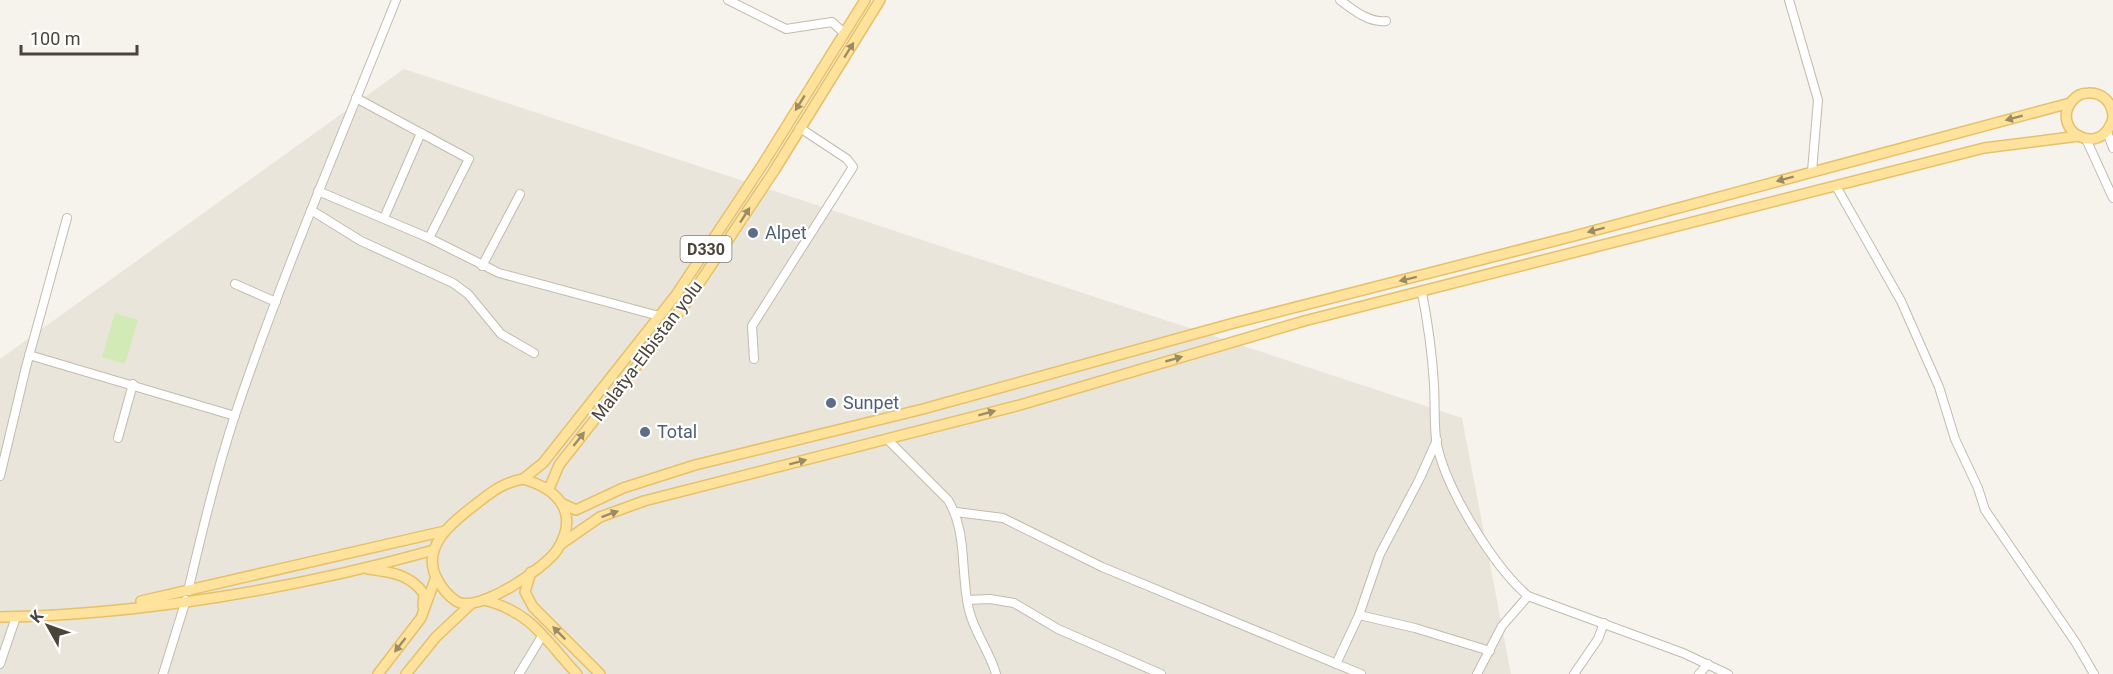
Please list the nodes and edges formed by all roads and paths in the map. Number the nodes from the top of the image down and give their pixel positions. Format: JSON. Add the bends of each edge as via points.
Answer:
{"nodes":[{"id":1,"x":396,"y":0,"type":"edge"},
{"id":2,"x":728,"y":0,"type":"edge"},
{"id":3,"x":865,"y":0,"type":"edge"},
{"id":4,"x":880,"y":0,"type":"edge"},
{"id":5,"x":1340,"y":0,"type":"edge"},
{"id":6,"x":1789,"y":0,"type":"edge"},
{"id":7,"x":1386,"y":21,"type":"dead end"},
{"id":8,"x":844,"y":33,"type":"junction"},
{"id":9,"x":2113,"y":92,"type":"edge"},
{"id":10,"x":2101,"y":95,"type":"junction"},
{"id":11,"x":356,"y":98,"type":"junction"},
{"id":12,"x":2070,"y":103,"type":"junction"},
{"id":13,"x":2111,"y":123,"type":"edge"},
{"id":14,"x":800,"y":128,"type":"junction"},
{"id":15,"x":421,"y":133,"type":"junction"},
{"id":16,"x":2082,"y":138,"type":"junction"},
{"id":17,"x":2113,"y":148,"type":"edge"},
{"id":18,"x":1812,"y":171,"type":"junction"},
{"id":19,"x":1837,"y":188,"type":"junction"},
{"id":20,"x":318,"y":191,"type":"junction"},
{"id":21,"x":520,"y":194,"type":"dead end"},
{"id":22,"x":2113,"y":198,"type":"edge"},
{"id":23,"x":311,"y":210,"type":"junction"},
{"id":24,"x":67,"y":218,"type":"dead end"},
{"id":25,"x":384,"y":218,"type":"junction"},
{"id":26,"x":429,"y":238,"type":"junction"},
{"id":27,"x":482,"y":266,"type":"junction"},
{"id":28,"x":235,"y":284,"type":"dead end"},
{"id":29,"x":1422,"y":293,"type":"junction"},
{"id":30,"x":276,"y":302,"type":"junction"},
{"id":31,"x":660,"y":316,"type":"junction"},
{"id":32,"x":534,"y":353,"type":"dead end"},
{"id":33,"x":29,"y":355,"type":"junction"},
{"id":34,"x":754,"y":359,"type":"dead end"},
{"id":35,"x":133,"y":384,"type":"junction"},
{"id":36,"x":235,"y":416,"type":"junction"},
{"id":37,"x":118,"y":438,"type":"dead end"},
{"id":38,"x":887,"y":439,"type":"junction"},
{"id":39,"x":1437,"y":440,"type":"junction"},
{"id":40,"x":0,"y":476,"type":"edge"},
{"id":41,"x":523,"y":479,"type":"junction"},
{"id":42,"x":549,"y":489,"type":"junction"},
{"id":43,"x":561,"y":503,"type":"junction"},
{"id":44,"x":956,"y":513,"type":"junction"},
{"id":45,"x":445,"y":531,"type":"junction"},
{"id":46,"x":561,"y":544,"type":"junction"},
{"id":47,"x":434,"y":550,"type":"junction"},
{"id":48,"x":360,"y":568,"type":"junction"},
{"id":49,"x":532,"y":571,"type":"junction"},
{"id":50,"x":436,"y":577,"type":"junction"},
{"id":51,"x":187,"y":596,"type":"junction"},
{"id":52,"x":1528,"y":596,"type":"junction"},
{"id":53,"x":484,"y":600,"type":"junction"},
{"id":54,"x":967,"y":600,"type":"junction"},
{"id":55,"x":471,"y":604,"type":"junction"},
{"id":56,"x":1359,"y":615,"type":"junction"},
{"id":57,"x":0,"y":617,"type":"edge"},
{"id":58,"x":16,"y":617,"type":"junction"},
{"id":59,"x":422,"y":618,"type":"junction"},
{"id":60,"x":1604,"y":623,"type":"junction"},
{"id":61,"x":542,"y":636,"type":"junction"},
{"id":62,"x":1490,"y":651,"type":"junction"},
{"id":63,"x":4,"y":652,"type":"junction"},
{"id":64,"x":0,"y":664,"type":"edge"},
{"id":65,"x":1336,"y":664,"type":"junction"},
{"id":66,"x":1708,"y":664,"type":"junction"},
{"id":67,"x":2,"y":674,"type":"edge"},
{"id":68,"x":163,"y":674,"type":"edge"},
{"id":69,"x":378,"y":674,"type":"edge"},
{"id":70,"x":406,"y":674,"type":"edge"},
{"id":71,"x":519,"y":674,"type":"edge"},
{"id":72,"x":577,"y":674,"type":"edge"},
{"id":73,"x":600,"y":674,"type":"edge"},
{"id":74,"x":996,"y":674,"type":"edge"},
{"id":75,"x":1161,"y":674,"type":"edge"},
{"id":76,"x":1361,"y":674,"type":"edge"},
{"id":77,"x":1477,"y":674,"type":"edge"},
{"id":78,"x":1574,"y":674,"type":"edge"},
{"id":79,"x":1698,"y":674,"type":"edge"},
{"id":80,"x":1728,"y":674,"type":"edge"},
{"id":81,"x":2094,"y":674,"type":"edge"}],
"edges":[{"from":1,"to":11,"type":"street"},
{"from":2,"to":8,"type":"street","via":[[786,29],[832,22]]},
{"from":3,"to":8,"type":"main road","name":"Malatya-Elbistan yolu","number":"D330"},
{"from":14,"to":4,"type":"main road","name":"Malatya-Elbistan yolu","number":"D330","one_way":true},
{"from":5,"to":7,"type":"street","via":[[1367,17]]},
{"from":6,"to":18,"type":"street","via":[[1818,100]]},
{"from":8,"to":31,"type":"main road","name":"Malatya-Elbistan yolu","number":"D330","one_way":true},
{"from":9,"to":10,"type":"main road"},
{"from":10,"to":12,"type":"main road","via":[[2082,94]]},
{"from":10,"to":13,"type":"main road","via":[[2109,103]]},
{"from":11,"to":15,"type":"street"},
{"from":11,"to":20,"type":"street"},
{"from":12,"to":16,"type":"main road","via":[[2068,125]]},
{"from":12,"to":18,"type":"main road","one_way":true},
{"from":13,"to":16,"type":"main road","via":[[2101,136]]},
{"from":13,"to":17,"type":"street"},
{"from":14,"to":34,"type":"street","via":[[853,167],[752,326]]},
{"from":42,"to":14,"type":"main road","name":"Malatya-Elbistan yolu","number":"D330","one_way":true,"via":[[559,465],[687,303]]},
{"from":15,"to":25,"type":"street"},
{"from":15,"to":26,"type":"street","via":[[469,159]]},
{"from":16,"to":19,"type":"main road","via":[[1984,148]]},
{"from":16,"to":22,"type":"street"},
{"from":18,"to":43,"type":"main road","one_way":true,"via":[[923,409],[695,465],[623,488],[576,510]]},
{"from":19,"to":29,"type":"main road"},
{"from":19,"to":81,"type":"street","via":[[1901,301],[1939,387],[1955,439],[1985,510]]},
{"from":20,"to":23,"type":"street"},
{"from":20,"to":25,"type":"street"},
{"from":21,"to":27,"type":"street"},
{"from":23,"to":30,"type":"street"},
{"from":23,"to":32,"type":"street","via":[[362,241],[453,283],[468,294],[501,334]]},
{"from":24,"to":33,"type":"street"},
{"from":25,"to":26,"type":"street"},
{"from":26,"to":27,"type":"street"},
{"from":27,"to":31,"type":"street","via":[[517,279]]},
{"from":28,"to":30,"type":"street"},
{"from":38,"to":29,"type":"main road","one_way":true,"via":[[1020,405],[1304,321]]},
{"from":29,"to":39,"type":"street","via":[[1432,354]]},
{"from":30,"to":36,"type":"street"},
{"from":31,"to":41,"type":"main road","name":"Malatya-Elbistan yolu","number":"D330","via":[[543,463]]},
{"from":33,"to":35,"type":"street"},
{"from":33,"to":40,"type":"street"},
{"from":35,"to":36,"type":"street"},
{"from":35,"to":37,"type":"street"},
{"from":36,"to":51,"type":"street"},
{"from":38,"to":44,"type":"street","via":[[948,500]]},
{"from":46,"to":38,"type":"main road","one_way":true,"via":[[600,518],[644,501]]},
{"from":39,"to":52,"type":"street","via":[[1453,488],[1482,538],[1512,582]]},
{"from":39,"to":56,"type":"street","via":[[1380,554]]},
{"from":41,"to":42,"type":"main road"},
{"from":41,"to":45,"type":"main road","via":[[506,482]]},
{"from":42,"to":43,"type":"main road"},
{"from":43,"to":46,"type":"main road","via":[[566,530]]},
{"from":44,"to":54,"type":"street"},
{"from":44,"to":65,"type":"street","via":[[1003,518],[1102,567]]},
{"from":45,"to":47,"type":"main road"},
{"from":45,"to":51,"type":"main road"},
{"from":46,"to":49,"type":"main road"},
{"from":47,"to":48,"type":"main road"},
{"from":47,"to":50,"type":"main road","via":[[432,568]]},
{"from":48,"to":51,"type":"main road","via":[[237,593]]},
{"from":48,"to":59,"type":"main road","via":[[399,573],[417,584],[424,594]]},
{"from":49,"to":53,"type":"main road"},
{"from":73,"to":49,"type":"main road","one_way":true,"via":[[532,607],[525,592]]},
{"from":50,"to":55,"type":"main road","via":[[450,597],[460,604]]},
{"from":50,"to":59,"type":"main road"},
{"from":51,"to":58,"type":"main road","via":[[73,616]]},
{"from":51,"to":68,"type":"street"},
{"from":52,"to":60,"type":"street"},
{"from":52,"to":62,"type":"street","via":[[1502,626]]},
{"from":53,"to":55,"type":"main road"},
{"from":53,"to":61,"type":"main road","via":[[512,609],[531,622]]},
{"from":54,"to":74,"type":"street"},
{"from":54,"to":75,"type":"street","via":[[990,598],[1014,603],[1058,628]]},
{"from":55,"to":70,"type":"main road","via":[[436,637]]},
{"from":56,"to":62,"type":"street"},
{"from":56,"to":65,"type":"street"},
{"from":57,"to":58,"type":"main road"},
{"from":58,"to":63,"type":"street"},
{"from":59,"to":69,"type":"main road","one_way":true},
{"from":60,"to":66,"type":"street"},
{"from":60,"to":78,"type":"street"},
{"from":61,"to":71,"type":"street"},
{"from":61,"to":72,"type":"main road"},
{"from":62,"to":77,"type":"street"},
{"from":63,"to":64,"type":"street"},
{"from":63,"to":67,"type":"street"},
{"from":65,"to":76,"type":"street"},
{"from":66,"to":79,"type":"street"},
{"from":66,"to":80,"type":"street"}]}
